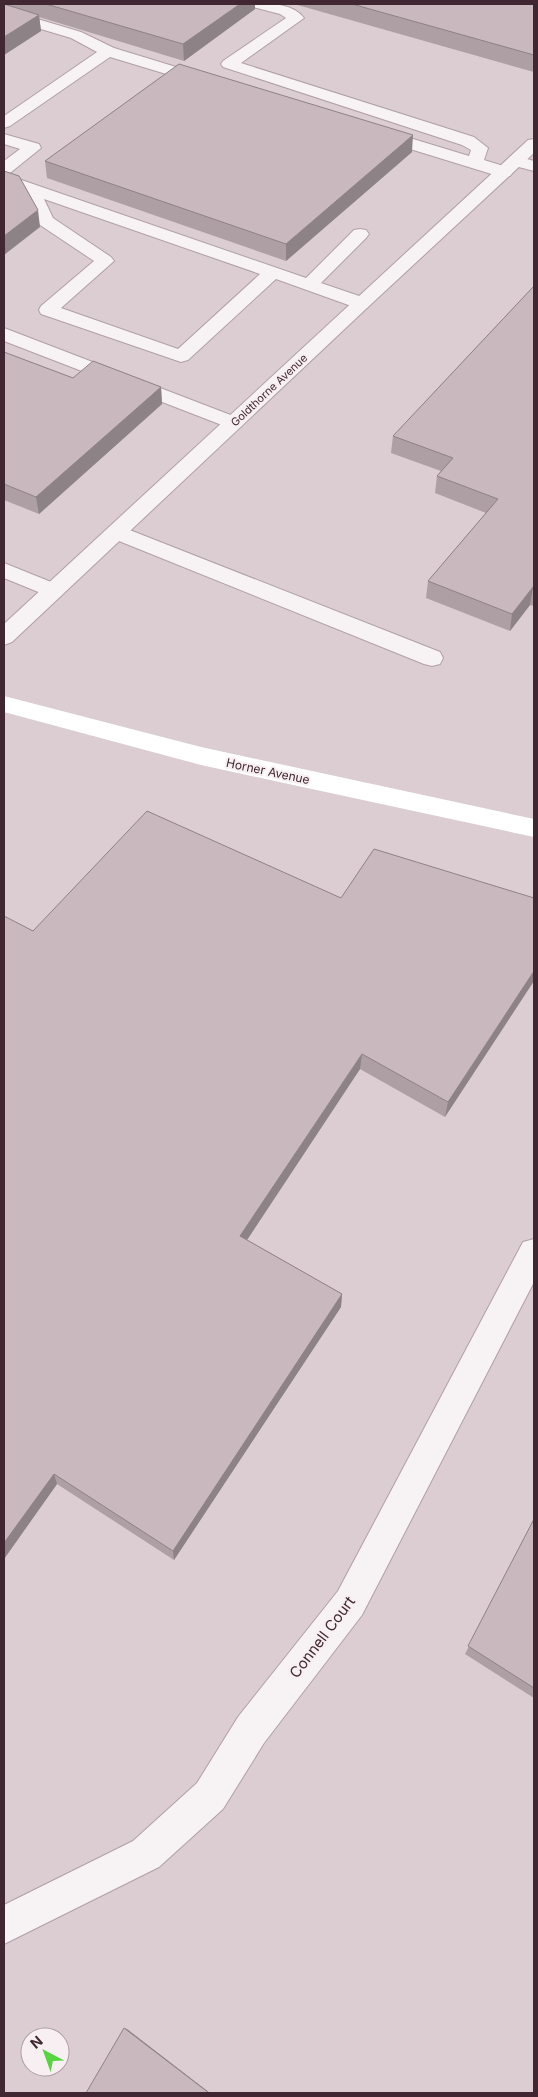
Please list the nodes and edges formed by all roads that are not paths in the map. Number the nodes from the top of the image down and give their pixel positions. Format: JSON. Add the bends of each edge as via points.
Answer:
{"nodes":[{"id":1,"x":258,"y":4,"type":"edge"},
{"id":2,"x":4,"y":13,"type":"edge"},
{"id":3,"x":108,"y":51,"type":"junction"},
{"id":4,"x":221,"y":85,"type":"edge"},
{"id":5,"x":4,"y":123,"type":"edge"},
{"id":6,"x":361,"y":128,"type":"edge"},
{"id":7,"x":4,"y":139,"type":"edge"},
{"id":8,"x":534,"y":144,"type":"edge"},
{"id":9,"x":474,"y":163,"type":"junction"},
{"id":10,"x":518,"y":166,"type":"edge"},
{"id":11,"x":4,"y":169,"type":"edge"},
{"id":12,"x":4,"y":179,"type":"edge"},
{"id":13,"x":30,"y":188,"type":"junction"},
{"id":14,"x":360,"y":234,"type":"dead end"},
{"id":15,"x":273,"y":272,"type":"junction"},
{"id":16,"x":309,"y":285,"type":"junction"},
{"id":17,"x":361,"y":302,"type":"junction"},
{"id":18,"x":4,"y":334,"type":"edge"},
{"id":19,"x":234,"y":423,"type":"junction"},
{"id":20,"x":117,"y":532,"type":"junction"},
{"id":21,"x":4,"y":570,"type":"edge"},
{"id":22,"x":53,"y":591,"type":"junction"},
{"id":23,"x":4,"y":637,"type":"edge"},
{"id":24,"x":432,"y":658,"type":"dead end"},
{"id":25,"x":4,"y":704,"type":"edge"},
{"id":26,"x":534,"y":828,"type":"edge"},
{"id":27,"x":534,"y":1252,"type":"edge"},
{"id":28,"x":4,"y":1925,"type":"edge"}],
"edges":[{"from":1,"to":9,"type":"street","via":[[285,11],[296,18],[229,64],[468,141],[480,148]]},
{"from":2,"to":3,"type":"street","via":[[76,35]]},
{"from":3,"to":4,"type":"street"},
{"from":3,"to":5,"type":"street"},
{"from":6,"to":9,"type":"street"},
{"from":7,"to":11,"type":"street","via":[[33,148]]},
{"from":8,"to":10,"type":"street","name":"Goldthorne Avenue"},
{"from":9,"to":10,"type":"street"},
{"from":10,"to":17,"type":"street","name":"Goldthorne Avenue"},
{"from":12,"to":13,"type":"street"},
{"from":13,"to":15,"type":"street"},
{"from":13,"to":15,"type":"street","via":[[46,221],[105,261],[48,310],[128,338],[181,356]]},
{"from":14,"to":16,"type":"street"},
{"from":15,"to":16,"type":"street"},
{"from":16,"to":17,"type":"street"},
{"from":17,"to":19,"type":"street","name":"Goldthorne Avenue"},
{"from":18,"to":19,"type":"street"},
{"from":19,"to":20,"type":"street","name":"Goldthorne Avenue"},
{"from":20,"to":22,"type":"street","name":"Goldthorne Avenue"},
{"from":20,"to":24,"type":"street"},
{"from":21,"to":22,"type":"street"},
{"from":22,"to":23,"type":"street","name":"Goldthorne Avenue"},
{"from":25,"to":26,"type":"main road","name":"Horner Avenue","via":[[213,760]]},
{"from":27,"to":28,"type":"street","name":"Connell Court","via":[[350,1603],[251,1730],[210,1796],[146,1854]]}]}
